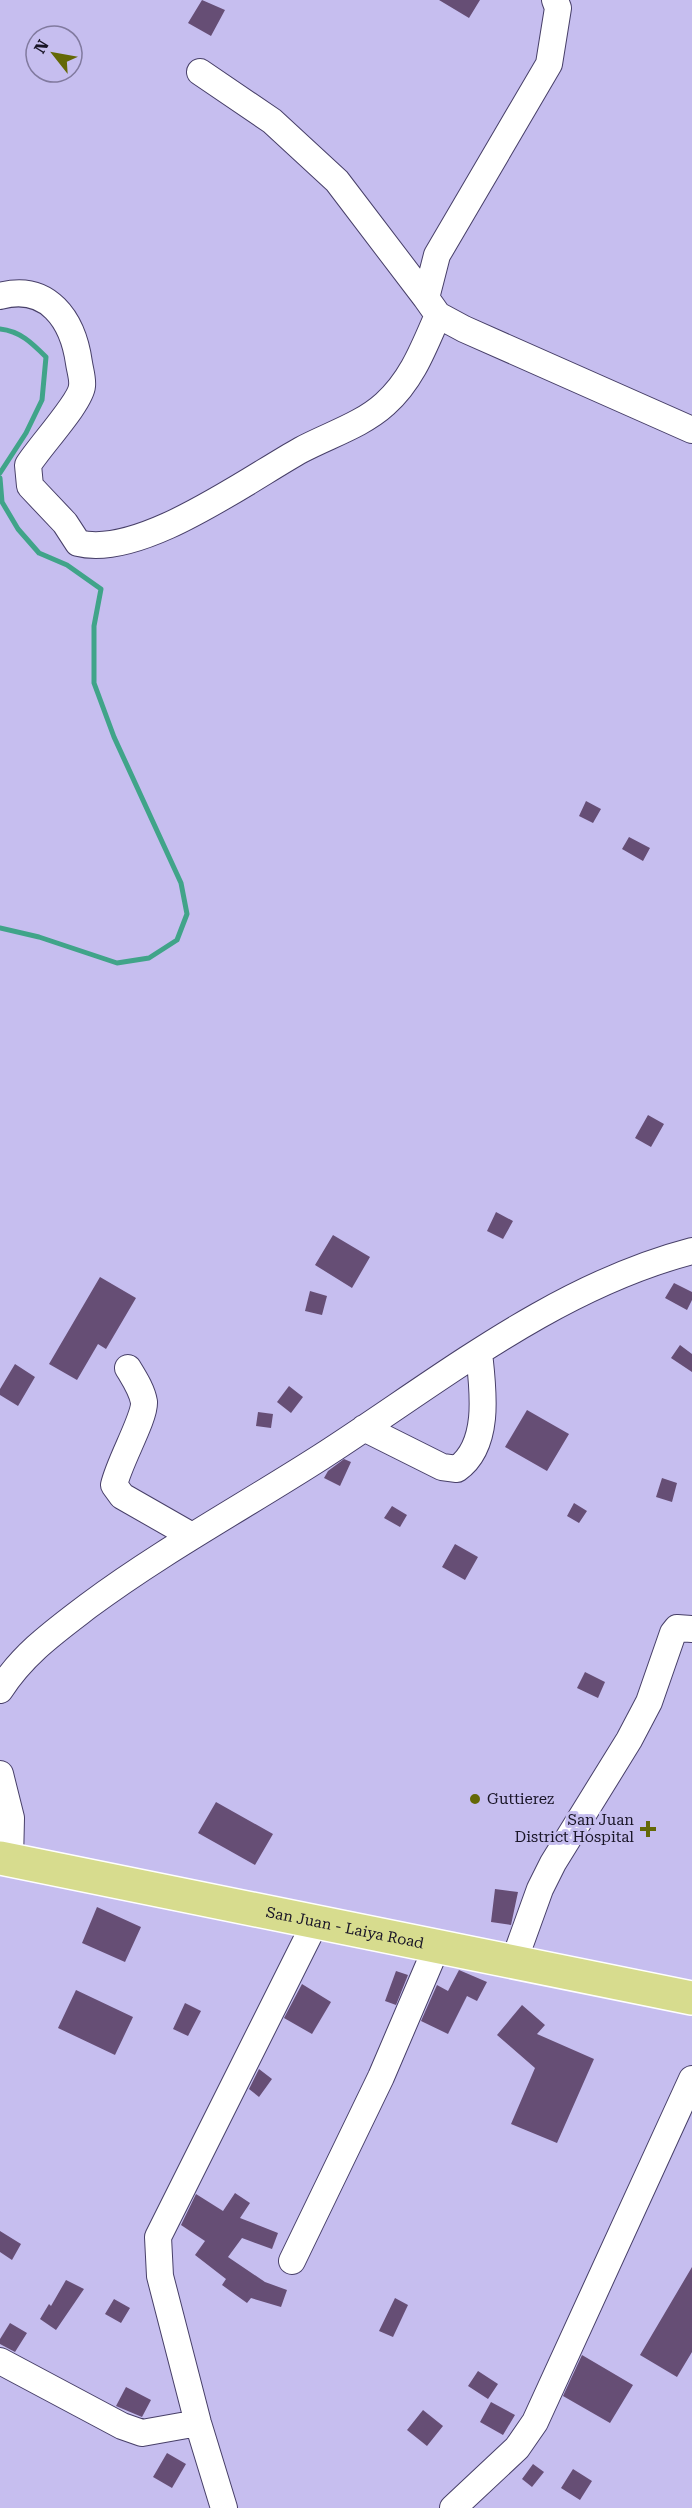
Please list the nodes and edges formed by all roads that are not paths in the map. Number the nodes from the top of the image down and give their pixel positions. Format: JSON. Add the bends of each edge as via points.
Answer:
{"nodes":[{"id":1,"x":555,"y":0,"type":"edge"},
{"id":2,"x":200,"y":72,"type":"dead end"},
{"id":3,"x":0,"y":296,"type":"edge"},
{"id":4,"x":432,"y":307,"type":"junction"},
{"id":5,"x":692,"y":430,"type":"edge"},
{"id":6,"x":692,"y":1251,"type":"edge"},
{"id":7,"x":479,"y":1353,"type":"junction"},
{"id":8,"x":128,"y":1368,"type":"dead end"},
{"id":9,"x":364,"y":1428,"type":"junction"},
{"id":10,"x":192,"y":1536,"type":"junction"},
{"id":11,"x":692,"y":1629,"type":"edge"},
{"id":12,"x":0,"y":1690,"type":"edge"},
{"id":13,"x":0,"y":1774,"type":"edge"},
{"id":14,"x":5,"y":1859,"type":"edge"},
{"id":15,"x":316,"y":1921,"type":"junction"},
{"id":16,"x":437,"y":1946,"type":"junction"},
{"id":17,"x":514,"y":1961,"type":"junction"},
{"id":18,"x":692,"y":1998,"type":"edge"},
{"id":19,"x":692,"y":2079,"type":"edge"},
{"id":20,"x":292,"y":2261,"type":"dead end"},
{"id":21,"x":0,"y":2361,"type":"edge"},
{"id":22,"x":198,"y":2423,"type":"junction"},
{"id":23,"x":224,"y":2508,"type":"edge"},
{"id":24,"x":453,"y":2508,"type":"edge"}],
"edges":[{"from":1,"to":4,"type":"street","via":[[558,8],[549,64],[437,255]]},
{"from":2,"to":4,"type":"street","via":[[272,121],[337,181]]},
{"from":3,"to":4,"type":"street","via":[[16,292],[44,300],[66,319],[83,387],[28,465],[30,486],[78,543],[98,547],[151,532],[190,514],[385,405],[418,361]]},
{"from":4,"to":5,"type":"street"},
{"from":6,"to":7,"type":"street","via":[[628,1270],[566,1301]]},
{"from":7,"to":9,"type":"street"},
{"from":7,"to":9,"type":"street","via":[[482,1410],[476,1447],[457,1469],[442,1467]]},
{"from":8,"to":10,"type":"street","via":[[144,1403],[114,1485],[122,1496]]},
{"from":9,"to":10,"type":"street"},
{"from":10,"to":12,"type":"street","via":[[39,1642],[15,1666]]},
{"from":11,"to":17,"type":"street","via":[[677,1628],[673,1633],[649,1702],[553,1863]]},
{"from":13,"to":14,"type":"street","via":[[11,1818]]},
{"from":14,"to":15,"type":"main road","name":"San Juan - Laiya Road"},
{"from":15,"to":16,"type":"main road","name":"San Juan - Laiya Road"},
{"from":15,"to":22,"type":"street","via":[[158,2237],[160,2276]]},
{"from":16,"to":17,"type":"main road","name":"San Juan - Laiya Road"},
{"from":16,"to":20,"type":"street","via":[[376,2088]]},
{"from":17,"to":18,"type":"main road","name":"San Juan - Laiya Road"},
{"from":19,"to":24,"type":"street","via":[[535,2422],[517,2448]]},
{"from":21,"to":22,"type":"street","via":[[142,2433]]},
{"from":22,"to":23,"type":"street"}]}
